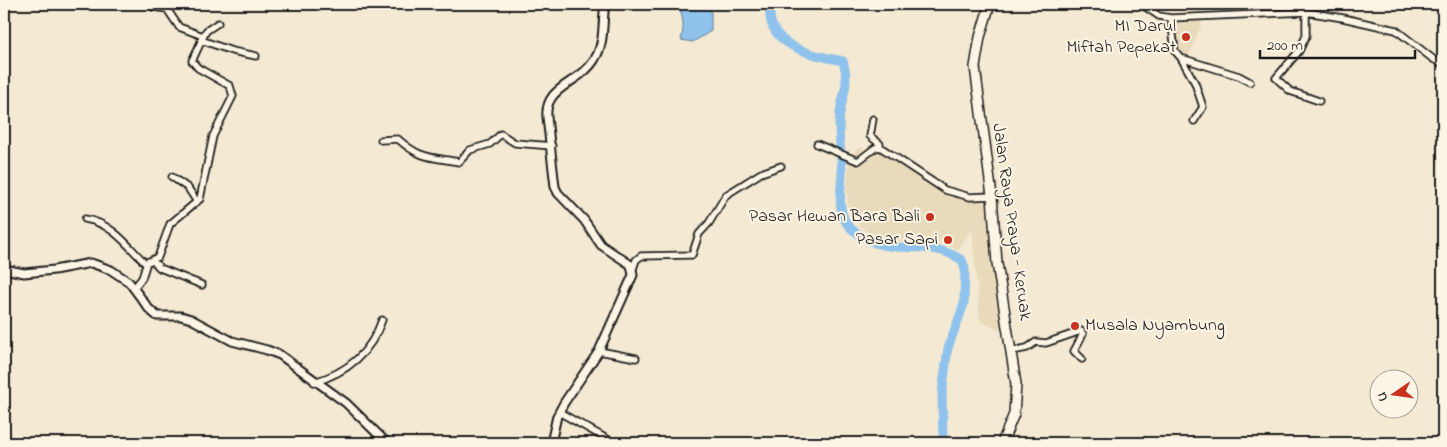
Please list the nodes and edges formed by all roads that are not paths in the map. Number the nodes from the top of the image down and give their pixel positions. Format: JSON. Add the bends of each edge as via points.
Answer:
{"nodes":[{"id":1,"x":605,"y":4,"type":"edge"},
{"id":2,"x":990,"y":4,"type":"edge"},
{"id":3,"x":1141,"y":4,"type":"edge"},
{"id":4,"x":153,"y":7,"type":"dead end"},
{"id":5,"x":1306,"y":12,"type":"junction"},
{"id":6,"x":1172,"y":18,"type":"junction"},
{"id":7,"x":218,"y":23,"type":"dead end"},
{"id":8,"x":202,"y":38,"type":"junction"},
{"id":9,"x":256,"y":56,"type":"dead end"},
{"id":10,"x":1181,"y":58,"type":"junction"},
{"id":11,"x":1443,"y":64,"type":"edge"},
{"id":12,"x":1250,"y":82,"type":"dead end"},
{"id":13,"x":1319,"y":100,"type":"dead end"},
{"id":14,"x":873,"y":119,"type":"dead end"},
{"id":15,"x":1194,"y":121,"type":"dead end"},
{"id":16,"x":382,"y":140,"type":"dead end"},
{"id":17,"x":817,"y":144,"type":"dead end"},
{"id":18,"x":552,"y":146,"type":"junction"},
{"id":19,"x":880,"y":147,"type":"junction"},
{"id":20,"x":781,"y":166,"type":"dead end"},
{"id":21,"x":172,"y":177,"type":"dead end"},
{"id":22,"x":992,"y":196,"type":"junction"},
{"id":23,"x":197,"y":202,"type":"junction"},
{"id":24,"x":85,"y":220,"type":"dead end"},
{"id":25,"x":152,"y":260,"type":"junction"},
{"id":26,"x":146,"y":264,"type":"junction"},
{"id":27,"x":4,"y":269,"type":"edge"},
{"id":28,"x":633,"y":269,"type":"junction"},
{"id":29,"x":202,"y":285,"type":"dead end"},
{"id":30,"x":134,"y":288,"type":"junction"},
{"id":31,"x":382,"y":320,"type":"dead end"},
{"id":32,"x":599,"y":351,"type":"junction"},
{"id":33,"x":1012,"y":352,"type":"junction"},
{"id":34,"x":636,"y":358,"type":"dead end"},
{"id":35,"x":1082,"y":359,"type":"dead end"},
{"id":36,"x":314,"y":382,"type":"junction"},
{"id":37,"x":559,"y":412,"type":"junction"},
{"id":38,"x":387,"y":443,"type":"edge"},
{"id":39,"x":551,"y":443,"type":"edge"},
{"id":40,"x":614,"y":443,"type":"edge"},
{"id":41,"x":1002,"y":443,"type":"edge"}],
"edges":[{"from":1,"to":18,"type":"street","via":[[602,40],[596,58],[584,72],[548,100]]},
{"from":2,"to":22,"type":"main road","name":"Jalan Raya Praya - Keruak","via":[[975,67]]},
{"from":3,"to":6,"type":"street","via":[[1159,16]]},
{"from":4,"to":8,"type":"street","via":[[167,9],[179,27]]},
{"from":5,"to":6,"type":"street"},
{"from":5,"to":11,"type":"street","via":[[1390,28]]},
{"from":5,"to":13,"type":"street","via":[[1306,36],[1299,51],[1276,78],[1290,91]]},
{"from":6,"to":10,"type":"street","via":[[1175,50]]},
{"from":7,"to":8,"type":"street","via":[[208,28]]},
{"from":8,"to":9,"type":"street"},
{"from":8,"to":23,"type":"street","via":[[192,57],[193,64],[230,86],[233,93],[213,136]]},
{"from":10,"to":12,"type":"street"},
{"from":10,"to":15,"type":"street","via":[[1195,83],[1203,107]]},
{"from":14,"to":19,"type":"street","via":[[870,136]]},
{"from":16,"to":18,"type":"street","via":[[398,140],[423,156],[459,162],[470,150],[490,144],[501,134],[515,142]]},
{"from":17,"to":19,"type":"street","via":[[858,161]]},
{"from":18,"to":28,"type":"street","via":[[558,193],[584,220],[600,245]]},
{"from":19,"to":22,"type":"street","via":[[945,190],[963,196]]},
{"from":20,"to":28,"type":"street","via":[[761,173],[726,195],[699,234],[692,255],[641,256]]},
{"from":21,"to":23,"type":"street","via":[[188,188]]},
{"from":22,"to":33,"type":"main road","name":"Jalan Raya Praya - Keruak","via":[[999,274]]},
{"from":23,"to":25,"type":"street","via":[[170,224],[158,257]]},
{"from":24,"to":26,"type":"street","via":[[111,229]]},
{"from":25,"to":26,"type":"street"},
{"from":25,"to":29,"type":"street","via":[[160,268]]},
{"from":26,"to":30,"type":"street","via":[[142,278]]},
{"from":27,"to":30,"type":"street","via":[[24,273],[91,263],[116,273]]},
{"from":28,"to":32,"type":"street","via":[[632,280]]},
{"from":30,"to":36,"type":"street","via":[[157,316],[191,319],[232,341],[274,352]]},
{"from":31,"to":36,"type":"street","via":[[372,344],[359,357],[338,374]]},
{"from":32,"to":34,"type":"street"},
{"from":32,"to":37,"type":"street"},
{"from":33,"to":35,"type":"street","via":[[1080,331],[1083,334],[1074,351]]},
{"from":33,"to":41,"type":"main road","name":"Jalan Raya Praya - Keruak","via":[[1016,384],[1014,414]]},
{"from":36,"to":38,"type":"street","via":[[346,403]]},
{"from":37,"to":39,"type":"street"},
{"from":37,"to":40,"type":"street"}]}
